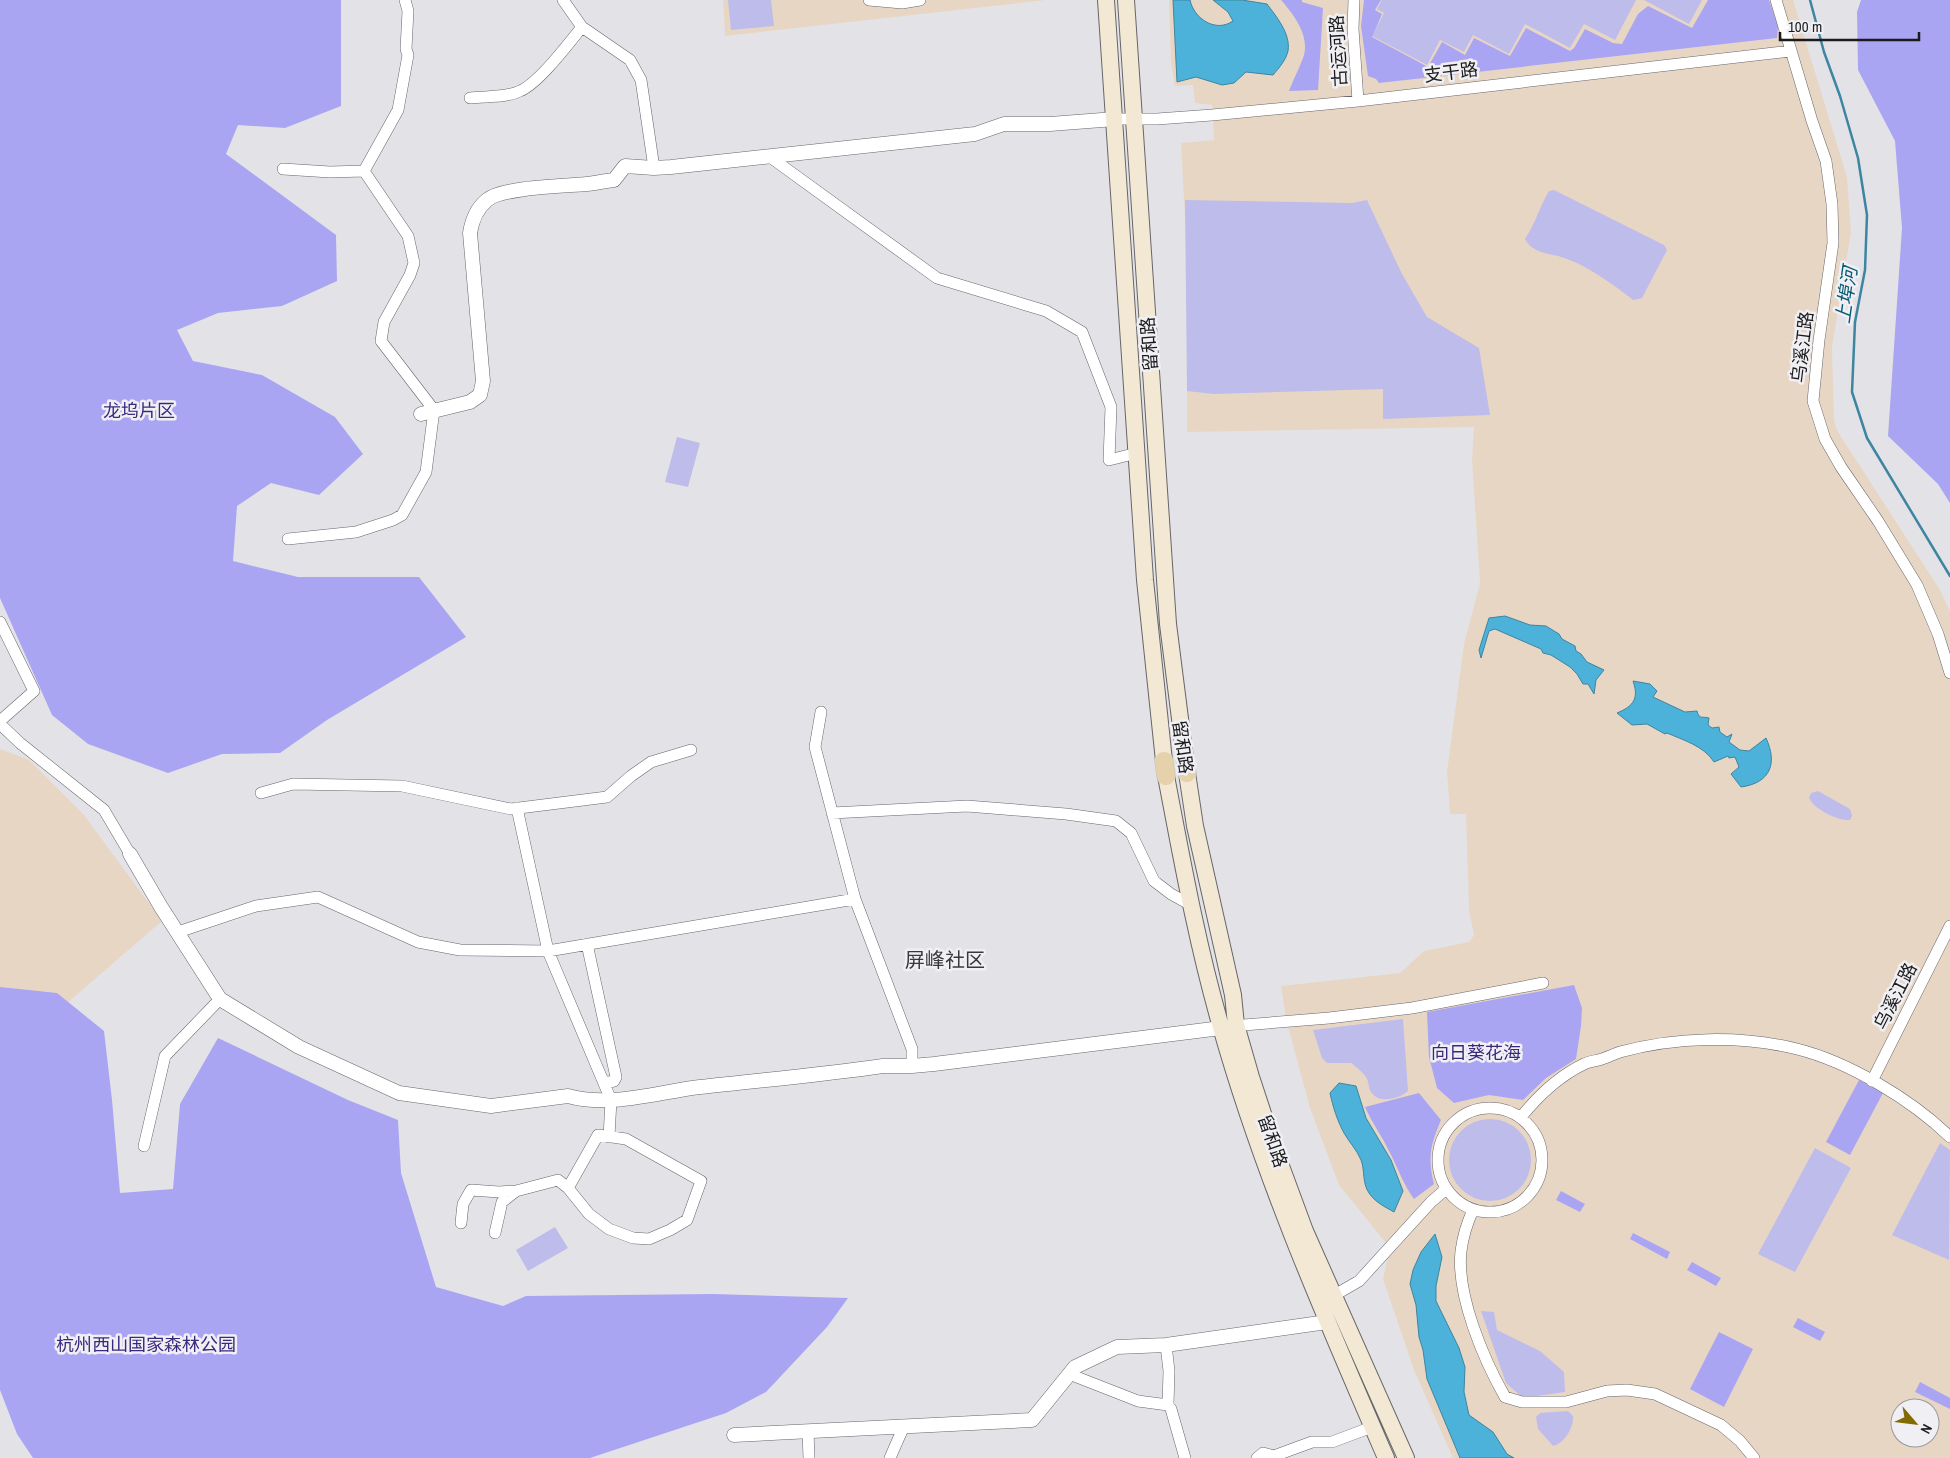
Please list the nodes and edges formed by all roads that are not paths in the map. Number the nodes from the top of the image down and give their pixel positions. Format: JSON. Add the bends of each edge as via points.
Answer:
{"nodes":[{"id":1,"x":405,"y":0,"type":"edge"},
{"id":2,"x":563,"y":0,"type":"edge"},
{"id":3,"x":869,"y":0,"type":"edge"},
{"id":4,"x":920,"y":0,"type":"edge"},
{"id":5,"x":1106,"y":0,"type":"edge"},
{"id":6,"x":1126,"y":0,"type":"edge"},
{"id":7,"x":1354,"y":0,"type":"edge"},
{"id":8,"x":1776,"y":0,"type":"edge"},
{"id":9,"x":582,"y":27,"type":"junction"},
{"id":10,"x":1791,"y":51,"type":"junction"},
{"id":11,"x":470,"y":98,"type":"dead end"},
{"id":12,"x":1358,"y":101,"type":"junction"},
{"id":13,"x":1134,"y":119,"type":"junction"},
{"id":14,"x":1115,"y":120,"type":"junction"},
{"id":15,"x":770,"y":157,"type":"junction"},
{"id":16,"x":654,"y":168,"type":"junction"},
{"id":17,"x":283,"y":169,"type":"dead end"},
{"id":18,"x":364,"y":171,"type":"junction"},
{"id":19,"x":428,"y":412,"type":"junction"},
{"id":20,"x":1137,"y":453,"type":"junction"},
{"id":21,"x":288,"y":539,"type":"dead end"},
{"id":22,"x":0,"y":622,"type":"edge"},
{"id":23,"x":1950,"y":673,"type":"edge"},
{"id":24,"x":821,"y":712,"type":"dead end"},
{"id":25,"x":0,"y":723,"type":"edge"},
{"id":26,"x":691,"y":750,"type":"dead end"},
{"id":27,"x":260,"y":793,"type":"dead end"},
{"id":28,"x":517,"y":808,"type":"junction"},
{"id":29,"x":832,"y":813,"type":"junction"},
{"id":30,"x":130,"y":854,"type":"joint"},
{"id":31,"x":855,"y":899,"type":"junction"},
{"id":32,"x":1191,"y":905,"type":"junction"},
{"id":33,"x":1950,"y":926,"type":"edge"},
{"id":34,"x":178,"y":932,"type":"junction"},
{"id":35,"x":588,"y":944,"type":"junction"},
{"id":36,"x":548,"y":951,"type":"junction"},
{"id":37,"x":1543,"y":983,"type":"dead end"},
{"id":38,"x":220,"y":999,"type":"junction"},
{"id":39,"x":1229,"y":1026,"type":"junction"},
{"id":40,"x":912,"y":1066,"type":"junction"},
{"id":41,"x":1872,"y":1082,"type":"junction"},
{"id":42,"x":604,"y":1083,"type":"junction"},
{"id":43,"x":611,"y":1100,"type":"junction"},
{"id":44,"x":1521,"y":1117,"type":"junction"},
{"id":45,"x":610,"y":1137,"type":"junction"},
{"id":46,"x":1950,"y":1137,"type":"edge"},
{"id":47,"x":144,"y":1146,"type":"dead end"},
{"id":48,"x":568,"y":1188,"type":"junction"},
{"id":49,"x":1446,"y":1189,"type":"junction"},
{"id":50,"x":516,"y":1191,"type":"junction"},
{"id":51,"x":1474,"y":1210,"type":"junction"},
{"id":52,"x":461,"y":1223,"type":"dead end"},
{"id":53,"x":495,"y":1233,"type":"dead end"},
{"id":54,"x":1333,"y":1296,"type":"junction"},
{"id":55,"x":1327,"y":1322,"type":"junction"},
{"id":56,"x":1166,"y":1345,"type":"junction"},
{"id":57,"x":1069,"y":1374,"type":"junction"},
{"id":58,"x":1168,"y":1405,"type":"junction"},
{"id":59,"x":904,"y":1426,"type":"junction"},
{"id":60,"x":1372,"y":1426,"type":"junction"},
{"id":61,"x":808,"y":1431,"type":"junction"},
{"id":62,"x":734,"y":1435,"type":"dead end"},
{"id":63,"x":1275,"y":1457,"type":"edge"},
{"id":64,"x":809,"y":1458,"type":"edge"},
{"id":65,"x":890,"y":1458,"type":"edge"},
{"id":66,"x":1184,"y":1458,"type":"edge"},
{"id":67,"x":1257,"y":1458,"type":"edge"},
{"id":68,"x":1386,"y":1458,"type":"edge"},
{"id":69,"x":1406,"y":1458,"type":"edge"},
{"id":70,"x":1754,"y":1458,"type":"edge"}],
"edges":[{"from":1,"to":18,"type":"street","via":[[408,55],[398,110]]},
{"from":2,"to":9,"type":"street"},
{"from":3,"to":4,"type":"street","via":[[902,3]]},
{"from":5,"to":14,"type":"main road","name":"留和路"},
{"from":6,"to":13,"type":"main road","name":"留和路"},
{"from":7,"to":12,"type":"street","name":"古运河路"},
{"from":8,"to":10,"type":"street","name":"乌溪江路"},
{"from":9,"to":11,"type":"street","via":[[536,80],[521,91]]},
{"from":9,"to":16,"type":"street","via":[[630,60],[641,80]]},
{"from":10,"to":12,"type":"street","name":"支干路"},
{"from":10,"to":23,"type":"street","name":"乌溪江路","via":[[1826,161],[1832,204],[1833,243],[1814,400],[1825,439],[1917,585]]},
{"from":12,"to":13,"type":"street","name":"支干路"},
{"from":13,"to":14,"type":"street","name":"支干路"},
{"from":13,"to":39,"type":"main road","name":"留和路","via":[[1168,624],[1194,826],[1233,995]]},
{"from":14,"to":15,"type":"street","via":[[1004,124],[975,134]]},
{"from":14,"to":20,"type":"main road","name":"留和路"},
{"from":15,"to":16,"type":"street"},
{"from":15,"to":20,"type":"street","via":[[938,278],[1046,311],[1082,332],[1111,407],[1109,460]]},
{"from":16,"to":19,"type":"street","via":[[625,166],[614,180],[536,188],[489,198],[472,220],[470,233],[483,381],[480,395],[470,402]]},
{"from":17,"to":18,"type":"street"},
{"from":18,"to":19,"type":"street","via":[[408,236],[414,263],[384,322],[381,341]]},
{"from":19,"to":21,"type":"street","via":[[426,472],[402,515],[356,532]]},
{"from":20,"to":32,"type":"main road","name":"留和路","via":[[1147,605],[1165,768]]},
{"from":22,"to":25,"type":"street","via":[[34,691]]},
{"from":24,"to":29,"type":"street","via":[[815,747]]},
{"from":25,"to":30,"type":"street","via":[[20,743],[104,810]]},
{"from":26,"to":28,"type":"street","via":[[651,762],[607,797]]},
{"from":27,"to":28,"type":"street","via":[[293,784],[402,786]]},
{"from":28,"to":36,"type":"street"},
{"from":29,"to":31,"type":"street"},
{"from":29,"to":32,"type":"street","via":[[967,806],[1116,821],[1131,833],[1154,882]]},
{"from":30,"to":34,"type":"street"},
{"from":31,"to":35,"type":"street"},
{"from":31,"to":40,"type":"street","via":[[912,1049]]},
{"from":32,"to":39,"type":"main road","name":"留和路"},
{"from":33,"to":41,"type":"street","name":"乌溪江路"},
{"from":34,"to":36,"type":"street","via":[[256,906],[318,897],[418,942],[460,950]]},
{"from":34,"to":38,"type":"street"},
{"from":35,"to":36,"type":"street"},
{"from":35,"to":42,"type":"street","via":[[616,1077],[614,1081]]},
{"from":36,"to":42,"type":"street"},
{"from":37,"to":39,"type":"street","via":[[1412,1008]]},
{"from":38,"to":43,"type":"street","via":[[299,1047],[398,1093],[491,1106],[568,1096]]},
{"from":38,"to":47,"type":"street","via":[[165,1056]]},
{"from":39,"to":40,"type":"street"},
{"from":39,"to":54,"type":"main road","name":"留和路","via":[[1305,1231]]},
{"from":39,"to":55,"type":"main road","name":"留和路","via":[[1269,1177]]},
{"from":40,"to":43,"type":"street","via":[[883,1066]]},
{"from":41,"to":44,"type":"street","via":[[1797,1049],[1738,1041],[1688,1040],[1647,1046],[1585,1063],[1535,1099]]},
{"from":41,"to":46,"type":"street","via":[[1901,1097]]},
{"from":42,"to":43,"type":"street"},
{"from":43,"to":45,"type":"street"},
{"from":44,"to":49,"type":"street","via":[[1497,1108],[1484,1108],[1471,1111],[1450,1126],[1443,1137],[1438,1157],[1440,1177]]},
{"from":44,"to":51,"type":"street","via":[[1536,1134],[1543,1156],[1531,1196],[1507,1210],[1490,1213]]},
{"from":45,"to":48,"type":"street","via":[[598,1135]]},
{"from":45,"to":48,"type":"street","via":[[626,1139],[701,1181],[687,1220],[650,1239],[633,1238],[609,1229],[589,1214]]},
{"from":48,"to":50,"type":"street","via":[[558,1180]]},
{"from":49,"to":51,"type":"street","via":[[1463,1206]]},
{"from":49,"to":54,"type":"street","via":[[1359,1281]]},
{"from":50,"to":52,"type":"street","via":[[471,1190],[463,1204]]},
{"from":50,"to":53,"type":"street","via":[[502,1202]]},
{"from":51,"to":70,"type":"street","via":[[1466,1226],[1461,1273],[1480,1348],[1506,1397],[1522,1402],[1566,1402],[1607,1391],[1655,1394],[1720,1425]]},
{"from":54,"to":69,"type":"main road","name":"留和路"},
{"from":55,"to":56,"type":"street"},
{"from":55,"to":60,"type":"main road","name":"留和路"},
{"from":56,"to":57,"type":"street","via":[[1117,1347],[1075,1367]]},
{"from":56,"to":58,"type":"street"},
{"from":57,"to":58,"type":"street","via":[[1138,1401]]},
{"from":57,"to":59,"type":"street","via":[[1032,1420]]},
{"from":58,"to":66,"type":"street"},
{"from":59,"to":61,"type":"street"},
{"from":59,"to":65,"type":"street"},
{"from":60,"to":63,"type":"street","via":[[1332,1442],[1312,1442]]},
{"from":60,"to":68,"type":"main road","name":"留和路"},
{"from":61,"to":62,"type":"street"},
{"from":61,"to":64,"type":"street"},
{"from":63,"to":67,"type":"street","via":[[1263,1453]]}]}
